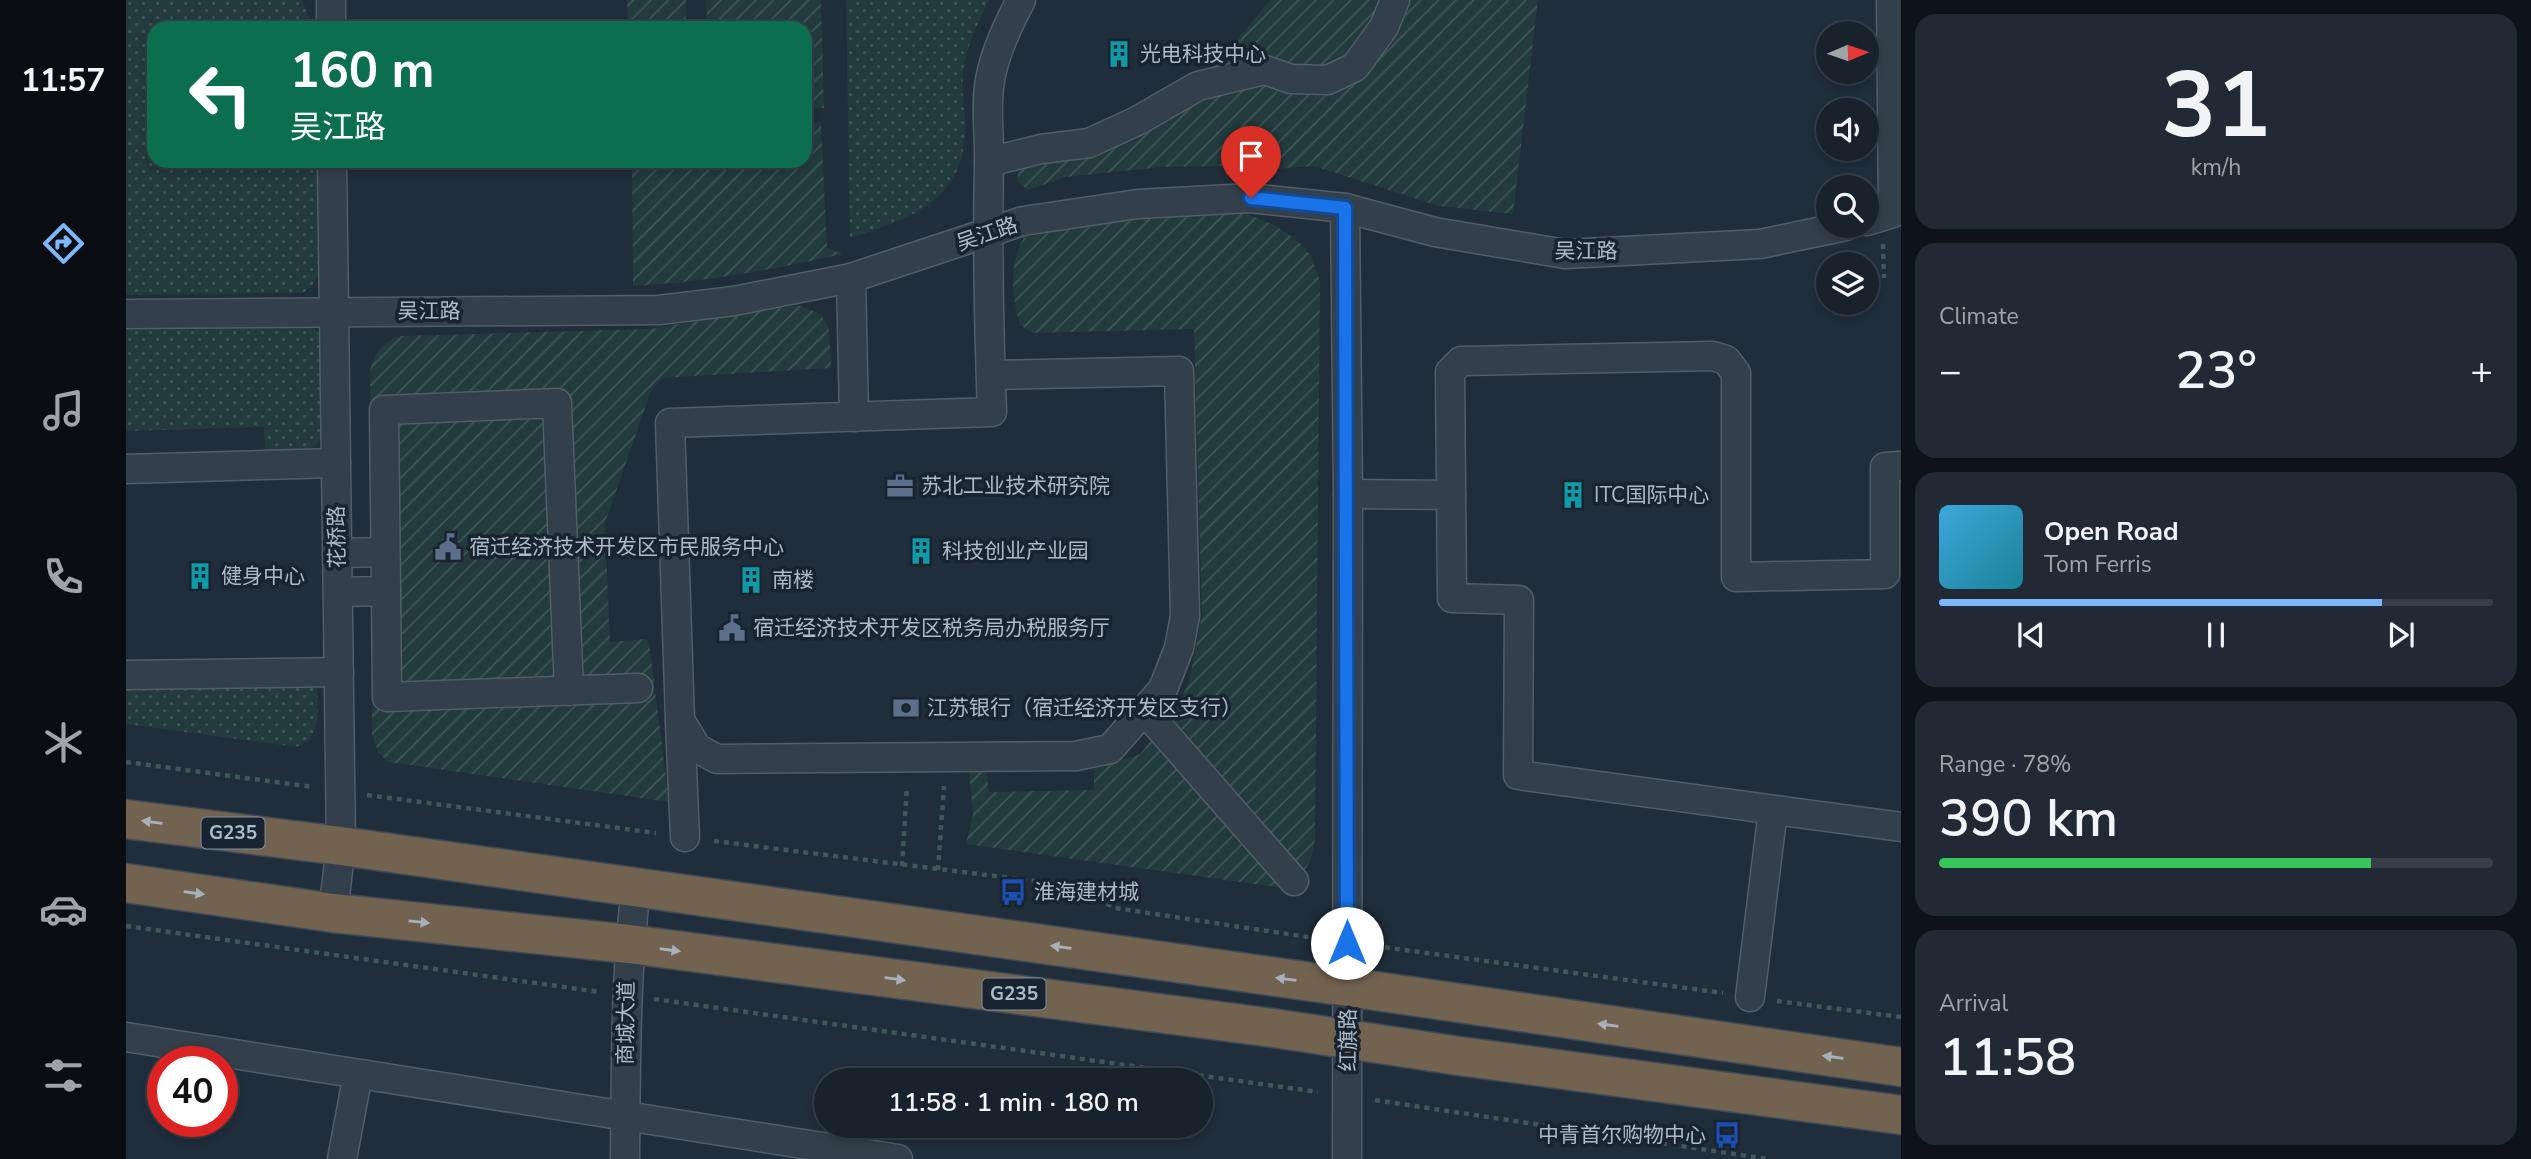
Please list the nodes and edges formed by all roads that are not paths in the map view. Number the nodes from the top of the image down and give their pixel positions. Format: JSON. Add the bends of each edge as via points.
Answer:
{"nodes":[{"id":1,"x":331,"y":0,"type":"edge"},
{"id":2,"x":1021,"y":0,"type":"edge"},
{"id":3,"x":1395,"y":0,"type":"edge"},
{"id":4,"x":1891,"y":0,"type":"edge"},
{"id":5,"x":331,"y":21,"type":"edge"},
{"id":6,"x":989,"y":162,"type":"junction"},
{"id":7,"x":332,"y":168,"type":"edge"},
{"id":8,"x":1345,"y":208,"type":"junction"},
{"id":9,"x":1880,"y":217,"type":"edge"},
{"id":10,"x":1816,"y":232,"type":"edge"},
{"id":11,"x":987,"y":235,"type":"junction"},
{"id":12,"x":851,"y":278,"type":"junction"},
{"id":13,"x":334,"y":311,"type":"junction"},
{"id":14,"x":126,"y":314,"type":"edge"},
{"id":15,"x":991,"y":375,"type":"junction"},
{"id":16,"x":854,"y":417,"type":"junction"},
{"id":17,"x":336,"y":463,"type":"junction"},
{"id":18,"x":1901,"y":467,"type":"edge"},
{"id":19,"x":126,"y":469,"type":"edge"},
{"id":20,"x":1348,"y":494,"type":"junction"},
{"id":21,"x":1451,"y":495,"type":"junction"},
{"id":22,"x":385,"y":552,"type":"junction"},
{"id":23,"x":337,"y":553,"type":"junction"},
{"id":24,"x":386,"y":591,"type":"junction"},
{"id":25,"x":338,"y":592,"type":"junction"},
{"id":26,"x":339,"y":672,"type":"junction"},
{"id":27,"x":126,"y":674,"type":"edge"},
{"id":28,"x":638,"y":688,"type":"dead end"},
{"id":29,"x":569,"y":691,"type":"junction"},
{"id":30,"x":1145,"y":711,"type":"junction"},
{"id":31,"x":680,"y":720,"type":"junction"},
{"id":32,"x":1773,"y":810,"type":"junction"},
{"id":33,"x":126,"y":819,"type":"edge"},
{"id":34,"x":1901,"y":827,"type":"edge"},
{"id":35,"x":685,"y":837,"type":"road end"},
{"id":36,"x":341,"y":846,"type":"junction"},
{"id":37,"x":1294,"y":881,"type":"dead end"},
{"id":38,"x":126,"y":883,"type":"edge"},
{"id":39,"x":636,"y":888,"type":"junction"},
{"id":40,"x":333,"y":913,"type":"junction"},
{"id":41,"x":629,"y":944,"type":"junction"},
{"id":42,"x":1348,"y":987,"type":"junction"},
{"id":43,"x":1750,"y":997,"type":"road end"},
{"id":44,"x":126,"y":1037,"type":"edge"},
{"id":45,"x":1349,"y":1038,"type":"junction"},
{"id":46,"x":1901,"y":1067,"type":"edge"},
{"id":47,"x":358,"y":1074,"type":"junction"},
{"id":48,"x":1901,"y":1115,"type":"edge"},
{"id":49,"x":625,"y":1116,"type":"junction"},
{"id":50,"x":342,"y":1159,"type":"edge"},
{"id":51,"x":625,"y":1159,"type":"edge"},
{"id":52,"x":897,"y":1159,"type":"edge"},
{"id":53,"x":1347,"y":1159,"type":"edge"}],
"edges":[{"from":1,"to":5,"type":"street"},
{"from":2,"to":6,"type":"street","via":[[999,47],[990,80]]},
{"from":3,"to":6,"type":"street","via":[[1384,27],[1355,67],[1328,80],[1291,79],[1265,70],[1198,86],[1089,143]]},
{"from":4,"to":9,"type":"street"},
{"from":6,"to":11,"type":"street"},
{"from":7,"to":13,"type":"street","name":"花桥路"},
{"from":8,"to":10,"type":"street","name":"吴江路","via":[[1435,232],[1565,254],[1760,244]]},
{"from":8,"to":11,"type":"street","name":"吴江路","via":[[1251,198],[1139,204],[1023,221]]},
{"from":8,"to":20,"type":"street","name":"红旗路"},
{"from":11,"to":12,"type":"street","name":"吴江路"},
{"from":11,"to":15,"type":"street"},
{"from":12,"to":13,"type":"street","name":"吴江路","via":[[659,310]]},
{"from":12,"to":16,"type":"street"},
{"from":13,"to":14,"type":"street","name":"吴江路"},
{"from":13,"to":17,"type":"street","name":"花桥路"},
{"from":15,"to":16,"type":"street","via":[[992,412]]},
{"from":15,"to":30,"type":"street","via":[[1179,371],[1185,616],[1163,689]]},
{"from":16,"to":31,"type":"street","via":[[670,424]]},
{"from":17,"to":19,"type":"street"},
{"from":17,"to":23,"type":"street","name":"花桥路"},
{"from":18,"to":21,"type":"street","via":[[1885,467],[1885,574],[1736,577],[1735,373],[1726,360],[1713,356],[1461,361],[1450,372]]},
{"from":20,"to":21,"type":"street"},
{"from":20,"to":42,"type":"street","name":"红旗路"},
{"from":21,"to":32,"type":"street","via":[[1452,598],[1519,600],[1518,775]]},
{"from":22,"to":23,"type":"street"},
{"from":22,"to":24,"type":"street"},
{"from":22,"to":29,"type":"street","via":[[384,411],[557,403]]},
{"from":23,"to":25,"type":"street","name":"花桥路"},
{"from":24,"to":25,"type":"street"},
{"from":24,"to":29,"type":"street","via":[[387,697]]},
{"from":25,"to":26,"type":"street","name":"花桥路"},
{"from":26,"to":27,"type":"street"},
{"from":26,"to":36,"type":"street","name":"花桥路"},
{"from":28,"to":29,"type":"street"},
{"from":30,"to":31,"type":"street","via":[[1110,749],[1076,757],[716,759],[697,748]]},
{"from":30,"to":37,"type":"street"},
{"from":31,"to":35,"type":"street"},
{"from":32,"to":34,"type":"street"},
{"from":32,"to":43,"type":"street"},
{"from":36,"to":33,"type":"highway","number":"G235","one_way":true},
{"from":36,"to":39,"type":"highway","number":"G235"},
{"from":36,"to":40,"type":"street","name":"花桥路"},
{"from":38,"to":40,"type":"highway","number":"G235","one_way":true},
{"from":39,"to":41,"type":"street","name":"商城大道"},
{"from":42,"to":39,"type":"highway","number":"G235","one_way":true},
{"from":40,"to":41,"type":"highway","number":"G235","one_way":true},
{"from":41,"to":45,"type":"highway","number":"G235","one_way":true},
{"from":41,"to":49,"type":"street","name":"商城大道"},
{"from":42,"to":45,"type":"street","name":"红旗路"},
{"from":46,"to":42,"type":"highway","number":"G235","one_way":true},
{"from":44,"to":47,"type":"street"},
{"from":45,"to":48,"type":"highway","number":"G235"},
{"from":45,"to":53,"type":"street","name":"红旗路"},
{"from":47,"to":49,"type":"street"},
{"from":47,"to":50,"type":"street"},
{"from":49,"to":51,"type":"street","name":"商城大道"},
{"from":49,"to":52,"type":"street"}]}
